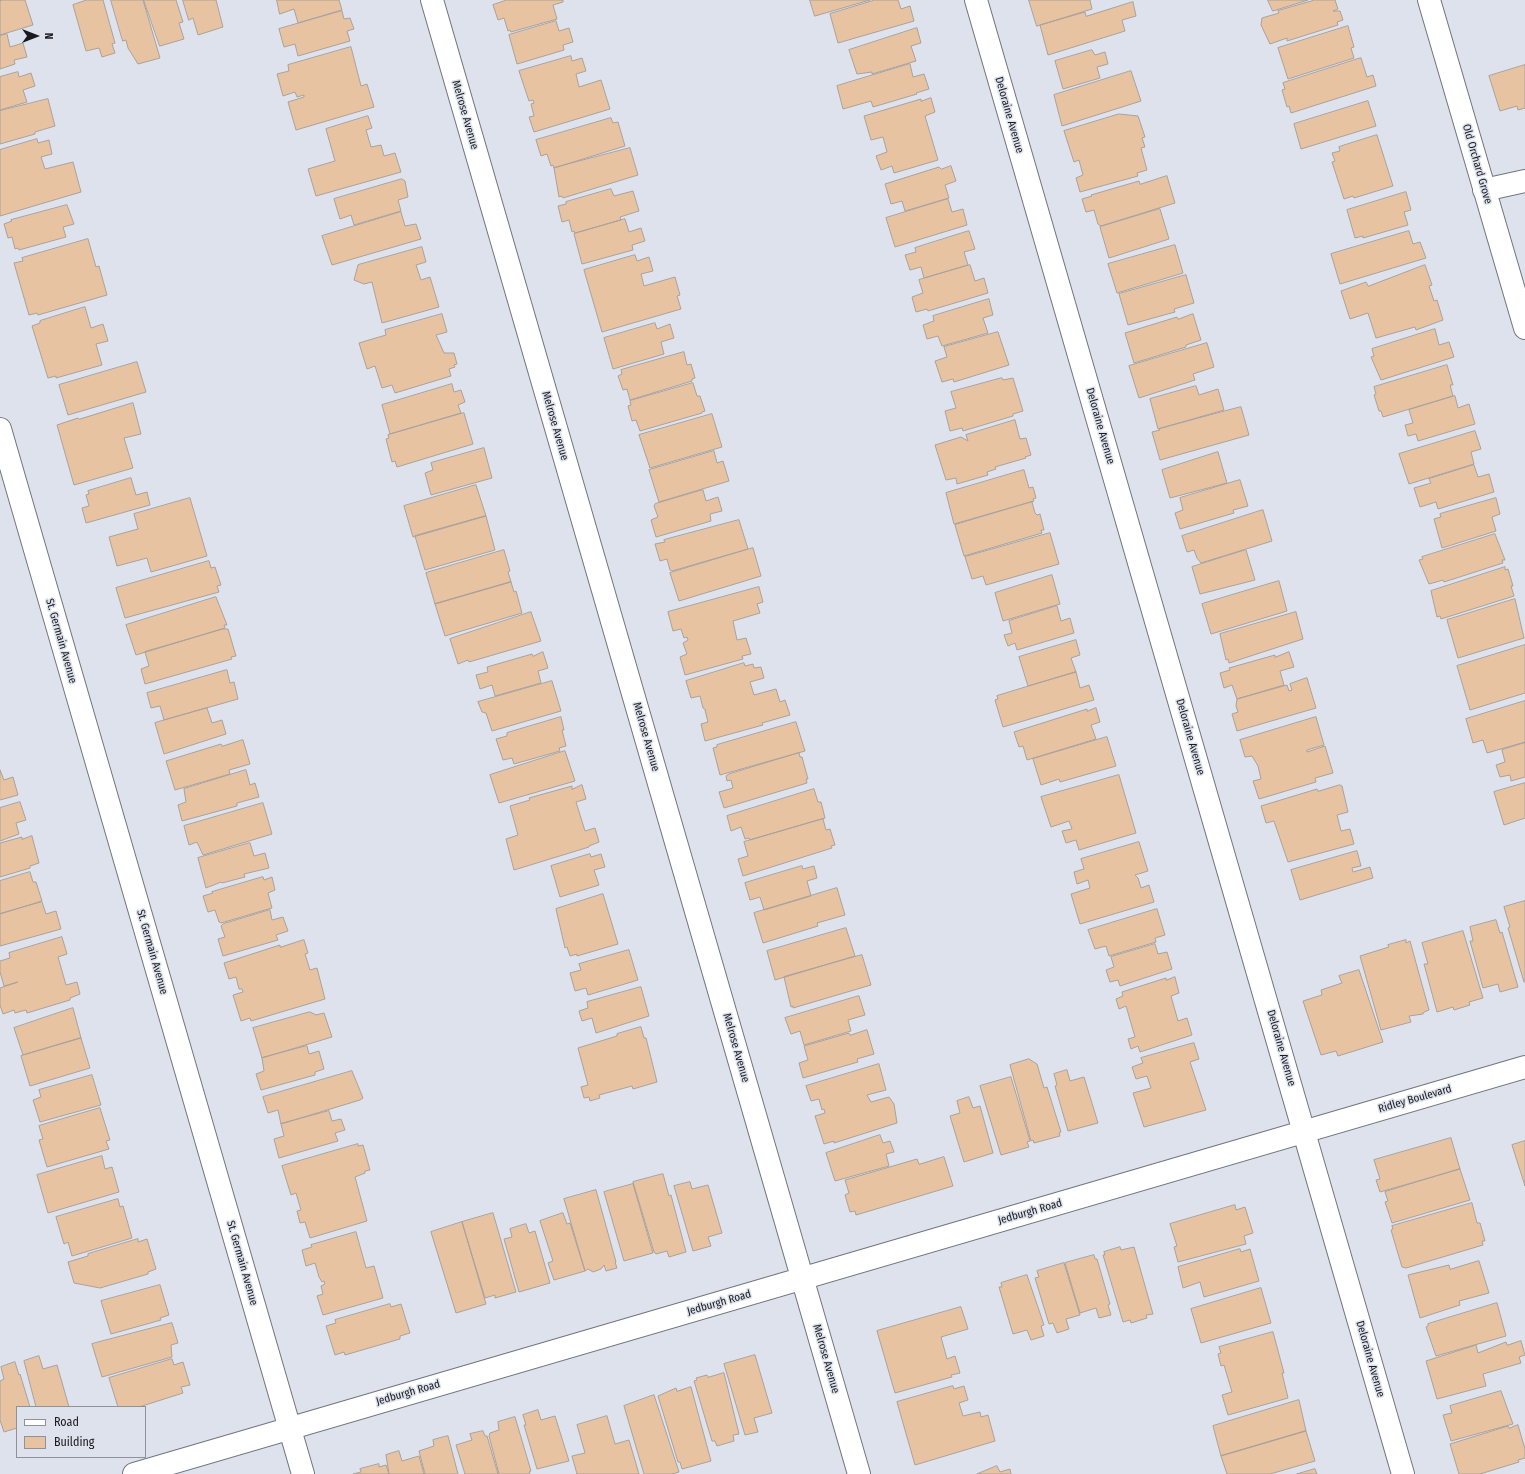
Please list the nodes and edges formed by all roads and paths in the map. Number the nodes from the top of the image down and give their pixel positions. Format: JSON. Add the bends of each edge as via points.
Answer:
{"nodes":[{"id":1,"x":432,"y":0,"type":"edge"},
{"id":2,"x":976,"y":0,"type":"edge"},
{"id":3,"x":1429,"y":0,"type":"edge"},
{"id":4,"x":1525,"y":181,"type":"edge"},
{"id":5,"x":1484,"y":190,"type":"junction"},
{"id":6,"x":1525,"y":328,"type":"edge"},
{"id":7,"x":0,"y":430,"type":"edge"},
{"id":8,"x":1525,"y":1068,"type":"edge"},
{"id":9,"x":1305,"y":1131,"type":"junction"},
{"id":10,"x":803,"y":1279,"type":"junction"},
{"id":11,"x":290,"y":1428,"type":"junction"},
{"id":12,"x":134,"y":1474,"type":"edge"},
{"id":13,"x":303,"y":1474,"type":"edge"},
{"id":14,"x":859,"y":1474,"type":"edge"},
{"id":15,"x":1403,"y":1474,"type":"edge"}],
"edges":[{"from":1,"to":10,"type":"street","name":"Melrose Avenue"},
{"from":2,"to":9,"type":"street","name":"Deloraine Avenue"},
{"from":3,"to":5,"type":"street","name":"Old Orchard Grove"},
{"from":4,"to":5,"type":"street"},
{"from":5,"to":6,"type":"street","name":"Old Orchard Grove"},
{"from":7,"to":11,"type":"street","name":"St. Germain Avenue"},
{"from":8,"to":9,"type":"street","name":"Ridley Boulevard"},
{"from":9,"to":10,"type":"street","name":"Jedburgh Road"},
{"from":9,"to":15,"type":"street","name":"Deloraine Avenue"},
{"from":10,"to":11,"type":"street","name":"Jedburgh Road"},
{"from":10,"to":14,"type":"street","name":"Melrose Avenue"},
{"from":11,"to":12,"type":"street","name":"Jedburgh Road"},
{"from":11,"to":13,"type":"street","name":"St. Germain Avenue"}]}
